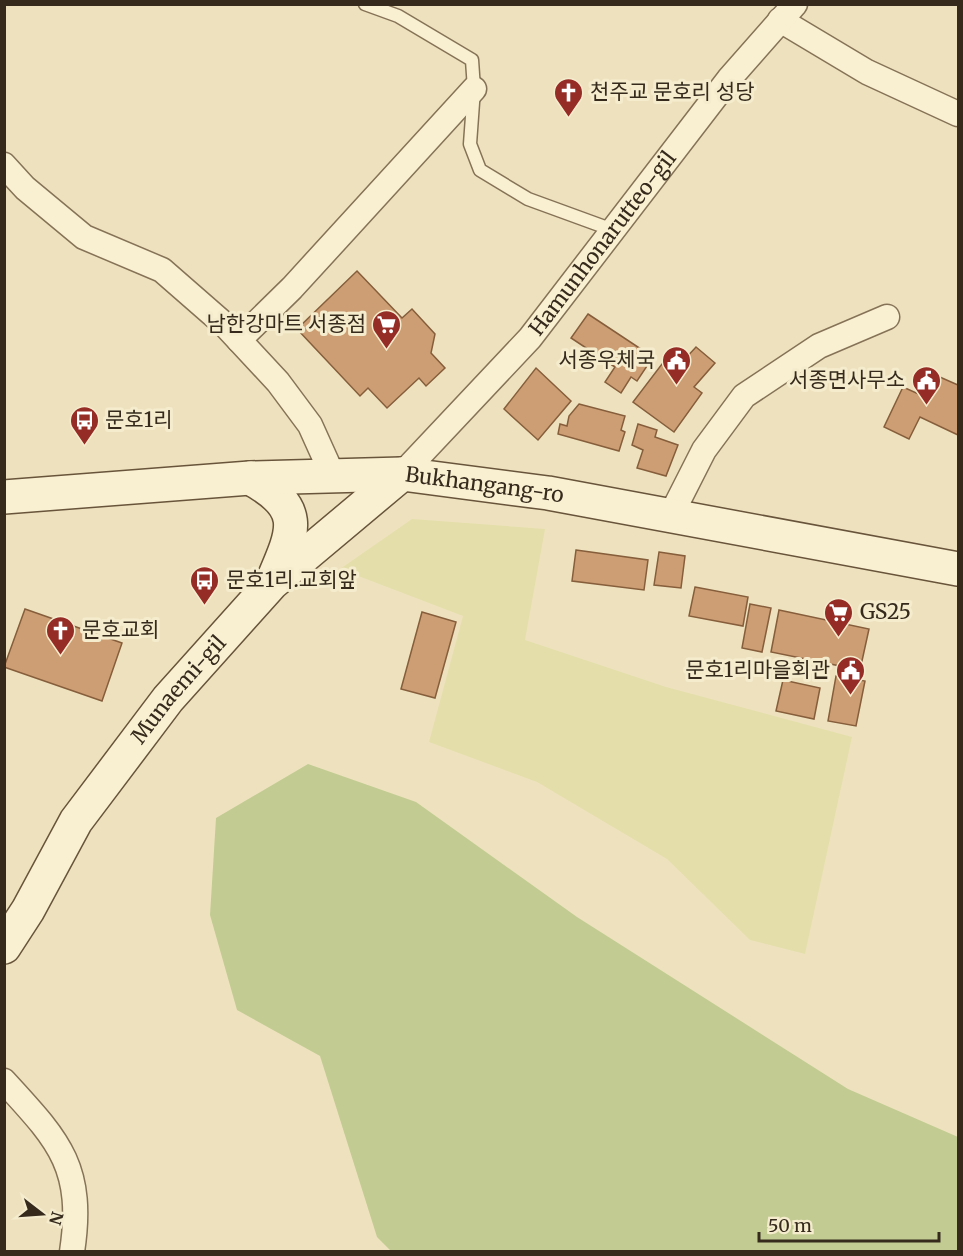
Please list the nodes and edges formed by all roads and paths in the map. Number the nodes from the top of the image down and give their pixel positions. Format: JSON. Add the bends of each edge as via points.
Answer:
{"nodes":[{"id":1,"x":365,"y":4,"type":"edge"},
{"id":2,"x":788,"y":12,"type":"edge"},
{"id":3,"x":474,"y":89,"type":"junction"},
{"id":4,"x":958,"y":114,"type":"edge"},
{"id":5,"x":4,"y":165,"type":"edge"},
{"id":6,"x":613,"y":230,"type":"junction"},
{"id":7,"x":887,"y":317,"type":"dead end"},
{"id":8,"x":239,"y":340,"type":"junction"},
{"id":9,"x":402,"y":474,"type":"junction"},
{"id":10,"x":333,"y":476,"type":"junction"},
{"id":11,"x":250,"y":478,"type":"junction"},
{"id":12,"x":4,"y":497,"type":"edge"},
{"id":13,"x":671,"y":515,"type":"junction"},
{"id":14,"x":958,"y":569,"type":"edge"},
{"id":15,"x":272,"y":583,"type":"junction"},
{"id":16,"x":4,"y":947,"type":"edge"},
{"id":17,"x":4,"y":1081,"type":"edge"},
{"id":18,"x":72,"y":1251,"type":"edge"}],
"edges":[{"from":1,"to":3,"type":"lane","via":[[398,16],[472,60]]},
{"from":2,"to":4,"type":"street","via":[[867,72]]},
{"from":2,"to":6,"type":"street","name":"Hamunhonarutteo-gil","via":[[729,79]]},
{"from":3,"to":6,"type":"lane","via":[[470,144],[480,170],[528,199]]},
{"from":3,"to":8,"type":"street","via":[[292,288]]},
{"from":5,"to":8,"type":"street","via":[[25,188],[84,237],[162,270]]},
{"from":6,"to":9,"type":"street","name":"Hamunhonarutteo-gil","via":[[530,338]]},
{"from":7,"to":13,"type":"street","via":[[819,346],[744,396],[704,450]]},
{"from":8,"to":10,"type":"street","via":[[278,382],[310,425]]},
{"from":9,"to":10,"type":"main road","name":"Bukhangang-ro"},
{"from":9,"to":13,"type":"main road","name":"Bukhangang-ro","via":[[548,493]]},
{"from":9,"to":15,"type":"main road","name":"Munaemi-gil"},
{"from":10,"to":11,"type":"main road","name":"Bukhangang-ro"},
{"from":11,"to":12,"type":"main road","name":"Bukhangang-ro"},
{"from":11,"to":15,"type":"main road","via":[[284,503],[292,525]]},
{"from":13,"to":14,"type":"main road","name":"Bukhangang-ro"},
{"from":15,"to":16,"type":"main road","name":"Munaemi-gil","via":[[168,699],[76,821]]},
{"from":17,"to":18,"type":"street","via":[[45,1126],[66,1158],[75,1194]]}]}
